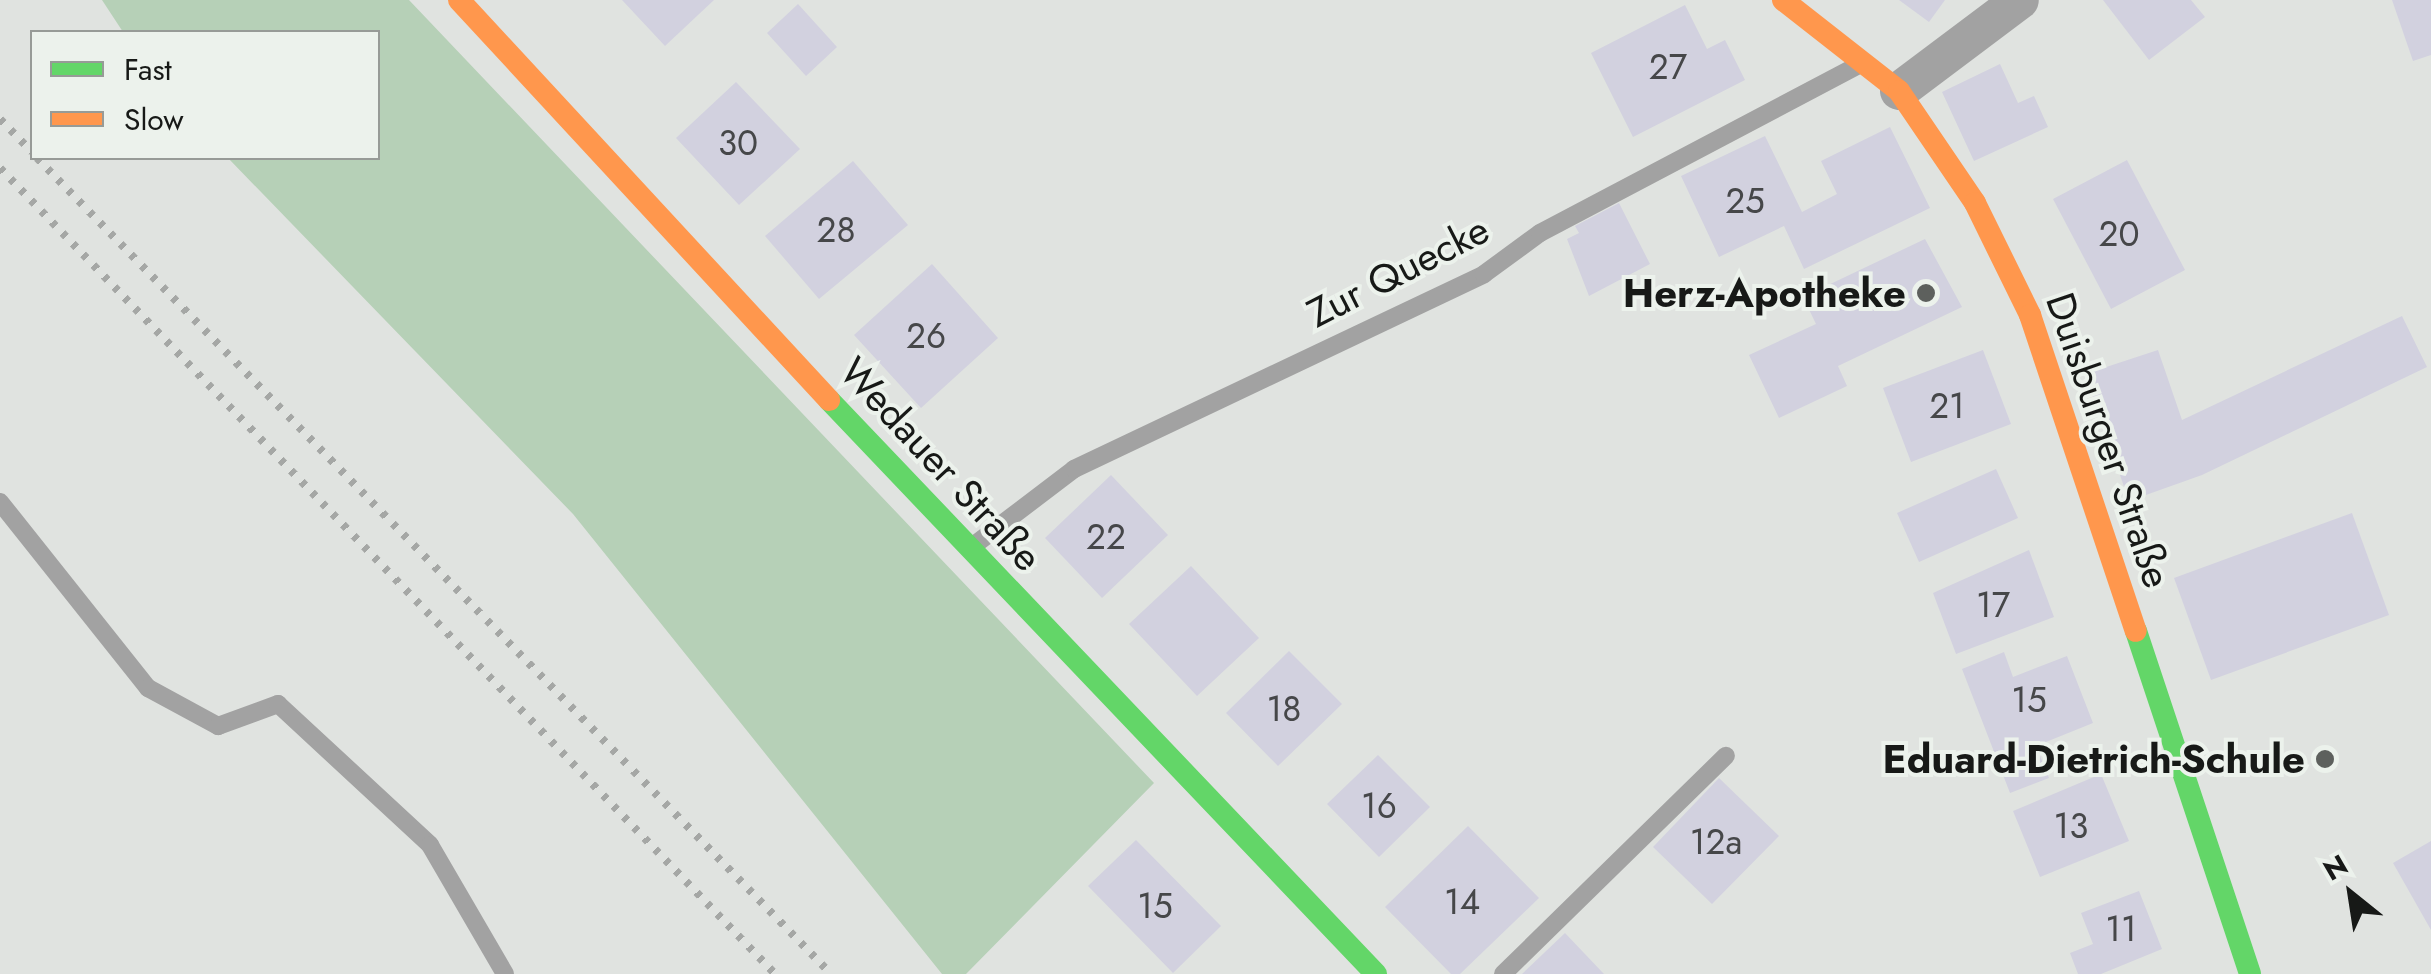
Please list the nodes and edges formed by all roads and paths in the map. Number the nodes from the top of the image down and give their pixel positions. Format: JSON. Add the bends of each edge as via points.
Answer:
{"nodes":[{"id":1,"x":459,"y":0,"type":"edge"},
{"id":2,"x":1783,"y":0,"type":"edge"},
{"id":3,"x":2020,"y":0,"type":"edge"},
{"id":4,"x":1866,"y":61,"type":"junction"},
{"id":5,"x":1898,"y":92,"type":"junction"},
{"id":6,"x":0,"y":502,"type":"edge"},
{"id":7,"x":968,"y":550,"type":"junction"},
{"id":8,"x":1726,"y":756,"type":"dead end"},
{"id":9,"x":505,"y":974,"type":"edge"},
{"id":10,"x":1376,"y":974,"type":"edge"},
{"id":11,"x":1503,"y":974,"type":"edge"},
{"id":12,"x":2250,"y":974,"type":"edge"}],
"edges":[{"from":1,"to":7,"type":"street","name":"Wedauer Straße"},
{"from":2,"to":4,"type":"street","name":"Duisburger Straße"},
{"from":3,"to":5,"type":"street"},
{"from":4,"to":5,"type":"street","name":"Duisburger Straße"},
{"from":4,"to":7,"type":"lane","name":"Zur Quecke","via":[[1540,233],[1484,274],[1074,469]]},
{"from":5,"to":12,"type":"street","name":"Duisburger Straße","via":[[1975,204],[2030,315]]},
{"from":6,"to":9,"type":"lane","via":[[148,688],[218,726],[278,704],[430,845]]},
{"from":7,"to":10,"type":"street","name":"Wedauer Straße"},
{"from":8,"to":11,"type":"lane"}]}
